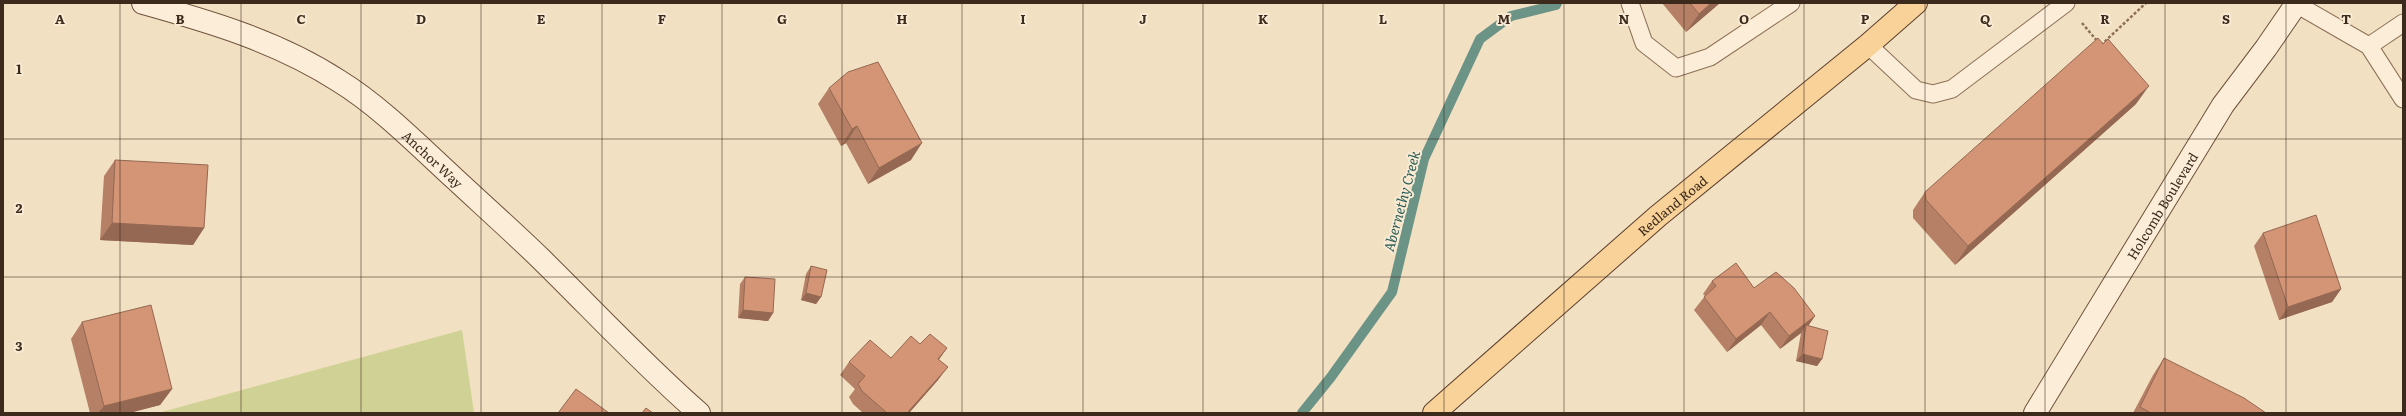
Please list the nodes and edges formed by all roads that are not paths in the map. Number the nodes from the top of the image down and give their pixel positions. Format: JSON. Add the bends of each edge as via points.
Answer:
{"nodes":[{"id":1,"x":143,"y":3,"type":"edge"},
{"id":2,"x":1630,"y":3,"type":"edge"},
{"id":3,"x":1791,"y":3,"type":"edge"},
{"id":4,"x":2065,"y":3,"type":"edge"},
{"id":5,"x":2296,"y":3,"type":"edge"},
{"id":6,"x":1914,"y":4,"type":"edge"},
{"id":7,"x":2403,"y":23,"type":"edge"},
{"id":8,"x":1868,"y":45,"type":"junction"},
{"id":9,"x":2369,"y":46,"type":"junction"},
{"id":10,"x":2403,"y":99,"type":"edge"},
{"id":11,"x":699,"y":413,"type":"edge"},
{"id":12,"x":1434,"y":413,"type":"edge"},
{"id":13,"x":2035,"y":413,"type":"edge"}],
"edges":[{"from":1,"to":11,"type":"street","name":"Anchor Way","via":[[268,43],[299,57],[355,92],[437,162],[540,258]]},
{"from":2,"to":3,"type":"lane","via":[[1644,43],[1676,68],[1710,57]]},
{"from":4,"to":8,"type":"lane","via":[[1952,89],[1933,94],[1916,90]]},
{"from":5,"to":9,"type":"lane"},
{"from":5,"to":13,"type":"street","name":"Holcomb Boulevard","via":[[2223,104]]},
{"from":6,"to":8,"type":"main road","name":"Redland Road"},
{"from":7,"to":9,"type":"lane"},
{"from":8,"to":12,"type":"main road","name":"Redland Road","via":[[1658,216]]},
{"from":9,"to":10,"type":"lane"}]}
